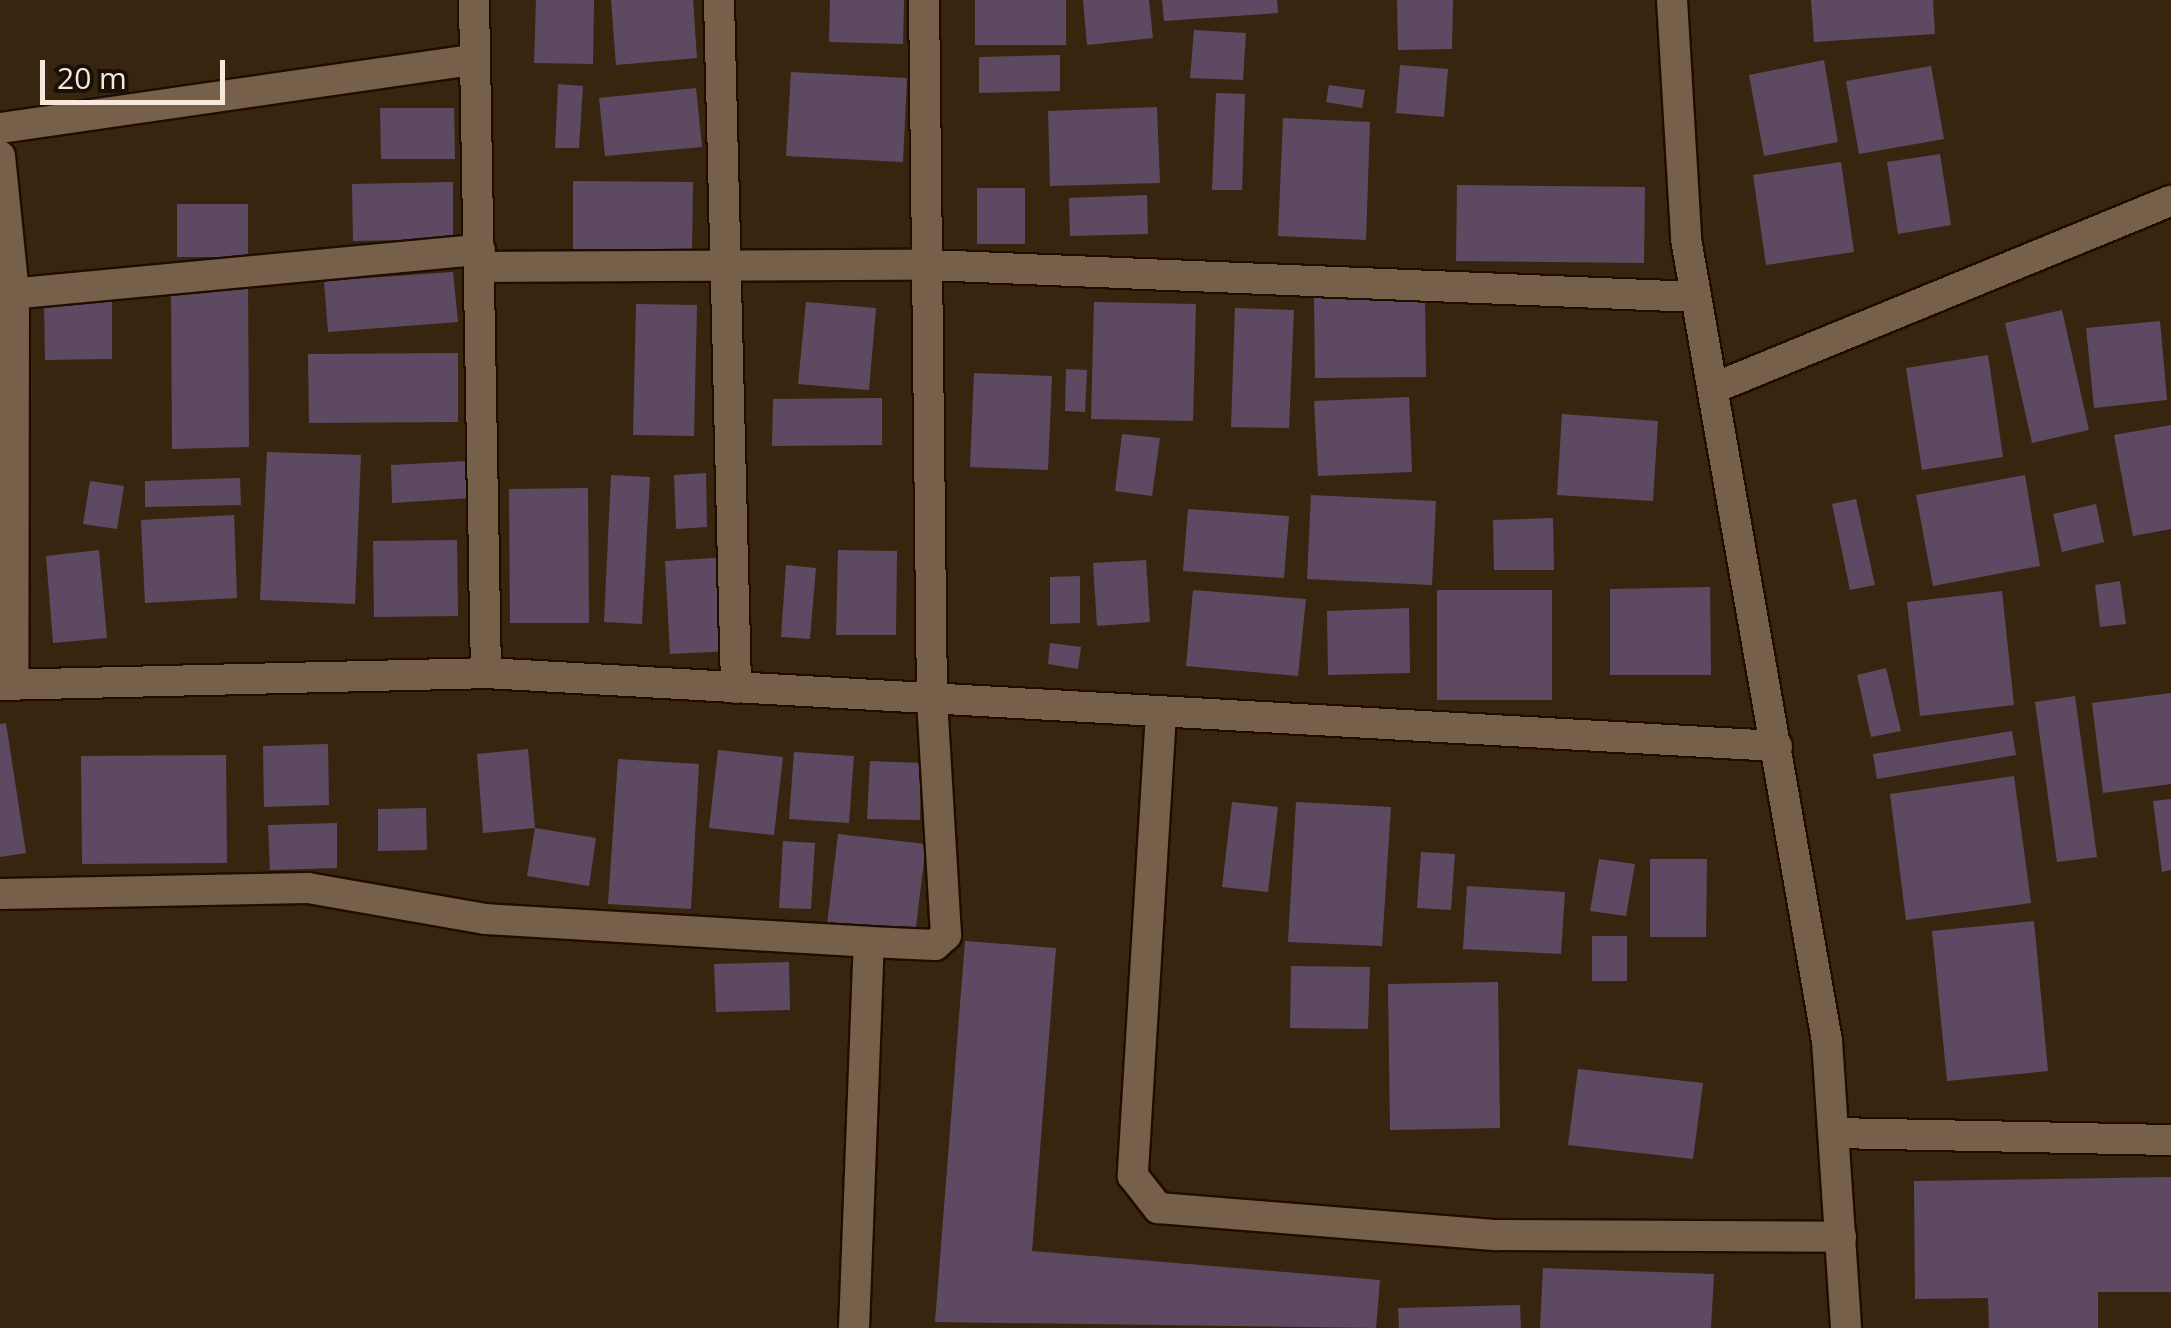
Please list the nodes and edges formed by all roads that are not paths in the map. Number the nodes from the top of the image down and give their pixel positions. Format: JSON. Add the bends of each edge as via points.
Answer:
{"nodes":[{"id":1,"x":474,"y":0,"type":"edge"},
{"id":2,"x":719,"y":0,"type":"edge"},
{"id":3,"x":924,"y":0,"type":"edge"},
{"id":4,"x":1672,"y":0,"type":"edge"},
{"id":5,"x":472,"y":60,"type":"junction"},
{"id":6,"x":0,"y":128,"type":"edge"},
{"id":7,"x":0,"y":156,"type":"edge"},
{"id":8,"x":2171,"y":200,"type":"edge"},
{"id":9,"x":480,"y":258,"type":"junction"},
{"id":10,"x":929,"y":265,"type":"junction"},
{"id":11,"x":728,"y":266,"type":"junction"},
{"id":12,"x":7,"y":294,"type":"edge"},
{"id":13,"x":1696,"y":297,"type":"junction"},
{"id":14,"x":1719,"y":386,"type":"junction"},
{"id":15,"x":486,"y":673,"type":"junction"},
{"id":16,"x":7,"y":685,"type":"edge"},
{"id":17,"x":736,"y":688,"type":"junction"},
{"id":18,"x":932,"y":700,"type":"junction"},
{"id":19,"x":1161,"y":713,"type":"junction"},
{"id":20,"x":1778,"y":746,"type":"junction"},
{"id":21,"x":0,"y":894,"type":"edge"},
{"id":22,"x":869,"y":942,"type":"junction"},
{"id":23,"x":1835,"y":1133,"type":"junction"},
{"id":24,"x":2171,"y":1140,"type":"edge"},
{"id":25,"x":1841,"y":1236,"type":"junction"},
{"id":26,"x":854,"y":1328,"type":"edge"},
{"id":27,"x":1846,"y":1328,"type":"edge"}],
"edges":[{"from":1,"to":5,"type":"street"},
{"from":2,"to":11,"type":"street"},
{"from":3,"to":10,"type":"street"},
{"from":4,"to":13,"type":"street"},
{"from":5,"to":6,"type":"street"},
{"from":5,"to":9,"type":"street"},
{"from":7,"to":12,"type":"street"},
{"from":8,"to":14,"type":"street"},
{"from":9,"to":11,"type":"street"},
{"from":9,"to":12,"type":"street"},
{"from":9,"to":15,"type":"street"},
{"from":10,"to":11,"type":"street"},
{"from":10,"to":13,"type":"street"},
{"from":10,"to":18,"type":"street"},
{"from":11,"to":17,"type":"street"},
{"from":12,"to":16,"type":"street"},
{"from":13,"to":14,"type":"street"},
{"from":14,"to":20,"type":"street"},
{"from":15,"to":16,"type":"street"},
{"from":15,"to":17,"type":"street"},
{"from":17,"to":18,"type":"street"},
{"from":18,"to":19,"type":"street"},
{"from":18,"to":22,"type":"street","via":[[946,935],[935,944]]},
{"from":19,"to":20,"type":"street"},
{"from":19,"to":25,"type":"street","via":[[1133,1176],[1158,1208],[1497,1235]]},
{"from":20,"to":23,"type":"street"},
{"from":21,"to":22,"type":"street","via":[[308,888],[485,920]]},
{"from":22,"to":26,"type":"street"},
{"from":23,"to":24,"type":"street"},
{"from":23,"to":25,"type":"street"},
{"from":25,"to":27,"type":"street"}]}
